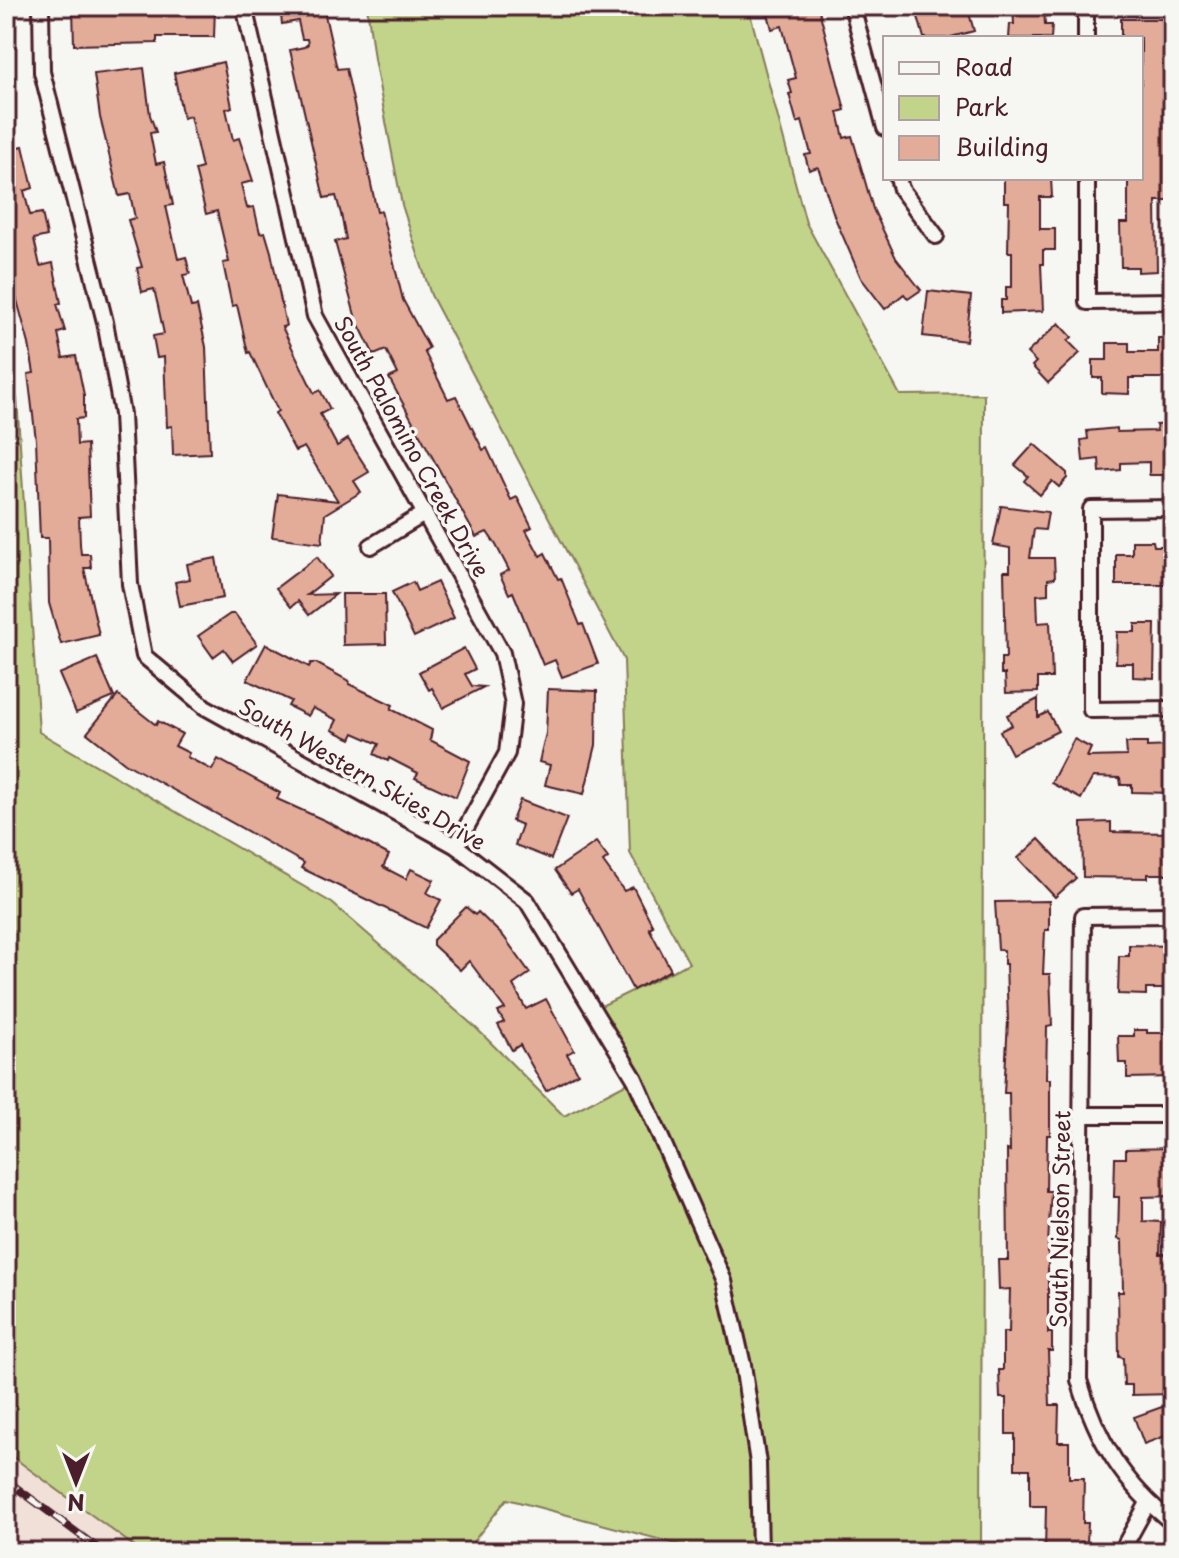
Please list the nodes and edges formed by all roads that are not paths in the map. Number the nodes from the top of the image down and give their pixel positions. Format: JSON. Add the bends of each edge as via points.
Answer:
{"nodes":[{"id":1,"x":41,"y":6,"type":"edge"},
{"id":2,"x":244,"y":6,"type":"edge"},
{"id":3,"x":852,"y":6,"type":"edge"},
{"id":4,"x":1086,"y":6,"type":"edge"},
{"id":5,"x":1086,"y":36,"type":"edge"},
{"id":6,"x":883,"y":121,"type":"edge"},
{"id":7,"x":899,"y":180,"type":"edge"},
{"id":8,"x":1087,"y":180,"type":"edge"},
{"id":9,"x":936,"y":236,"type":"dead end"},
{"id":10,"x":1173,"y":301,"type":"edge"},
{"id":11,"x":1173,"y":508,"type":"edge"},
{"id":12,"x":424,"y":514,"type":"junction"},
{"id":13,"x":371,"y":546,"type":"dead end"},
{"id":14,"x":1173,"y":709,"type":"edge"},
{"id":15,"x":456,"y":846,"type":"junction"},
{"id":16,"x":1173,"y":915,"type":"edge"},
{"id":17,"x":1083,"y":1115,"type":"junction"},
{"id":18,"x":1173,"y":1115,"type":"edge"},
{"id":19,"x":1148,"y":1503,"type":"junction"},
{"id":20,"x":1173,"y":1523,"type":"edge"},
{"id":21,"x":760,"y":1552,"type":"edge"},
{"id":22,"x":1121,"y":1552,"type":"edge"}],
"edges":[{"from":1,"to":15,"type":"street","name":"South Western Skies Drive","via":[[42,72],[105,322],[122,414],[130,584],[144,656],[205,707]]},
{"from":2,"to":12,"type":"street","name":"South Palomino Creek Drive","via":[[315,316]]},
{"from":3,"to":6,"type":"street"},
{"from":4,"to":5,"type":"street"},
{"from":7,"to":9,"type":"street"},
{"from":8,"to":10,"type":"street","via":[[1087,302]]},
{"from":11,"to":14,"type":"street","via":[[1091,509],[1091,710]]},
{"from":12,"to":13,"type":"street"},
{"from":12,"to":15,"type":"street","name":"South Palomino Creek Drive","via":[[502,653],[513,704],[507,753]]},
{"from":15,"to":21,"type":"street","name":"South Western Skies Drive","via":[[527,901],[635,1079],[718,1266],[743,1365],[758,1463]]},
{"from":16,"to":17,"type":"street","name":"South Nielson Street","via":[[1083,916]]},
{"from":17,"to":18,"type":"street"},
{"from":17,"to":19,"type":"street","name":"South Nielson Street","via":[[1079,1380],[1105,1447]]},
{"from":19,"to":20,"type":"street","name":"South Nielson Street"},
{"from":19,"to":22,"type":"street"}]}
